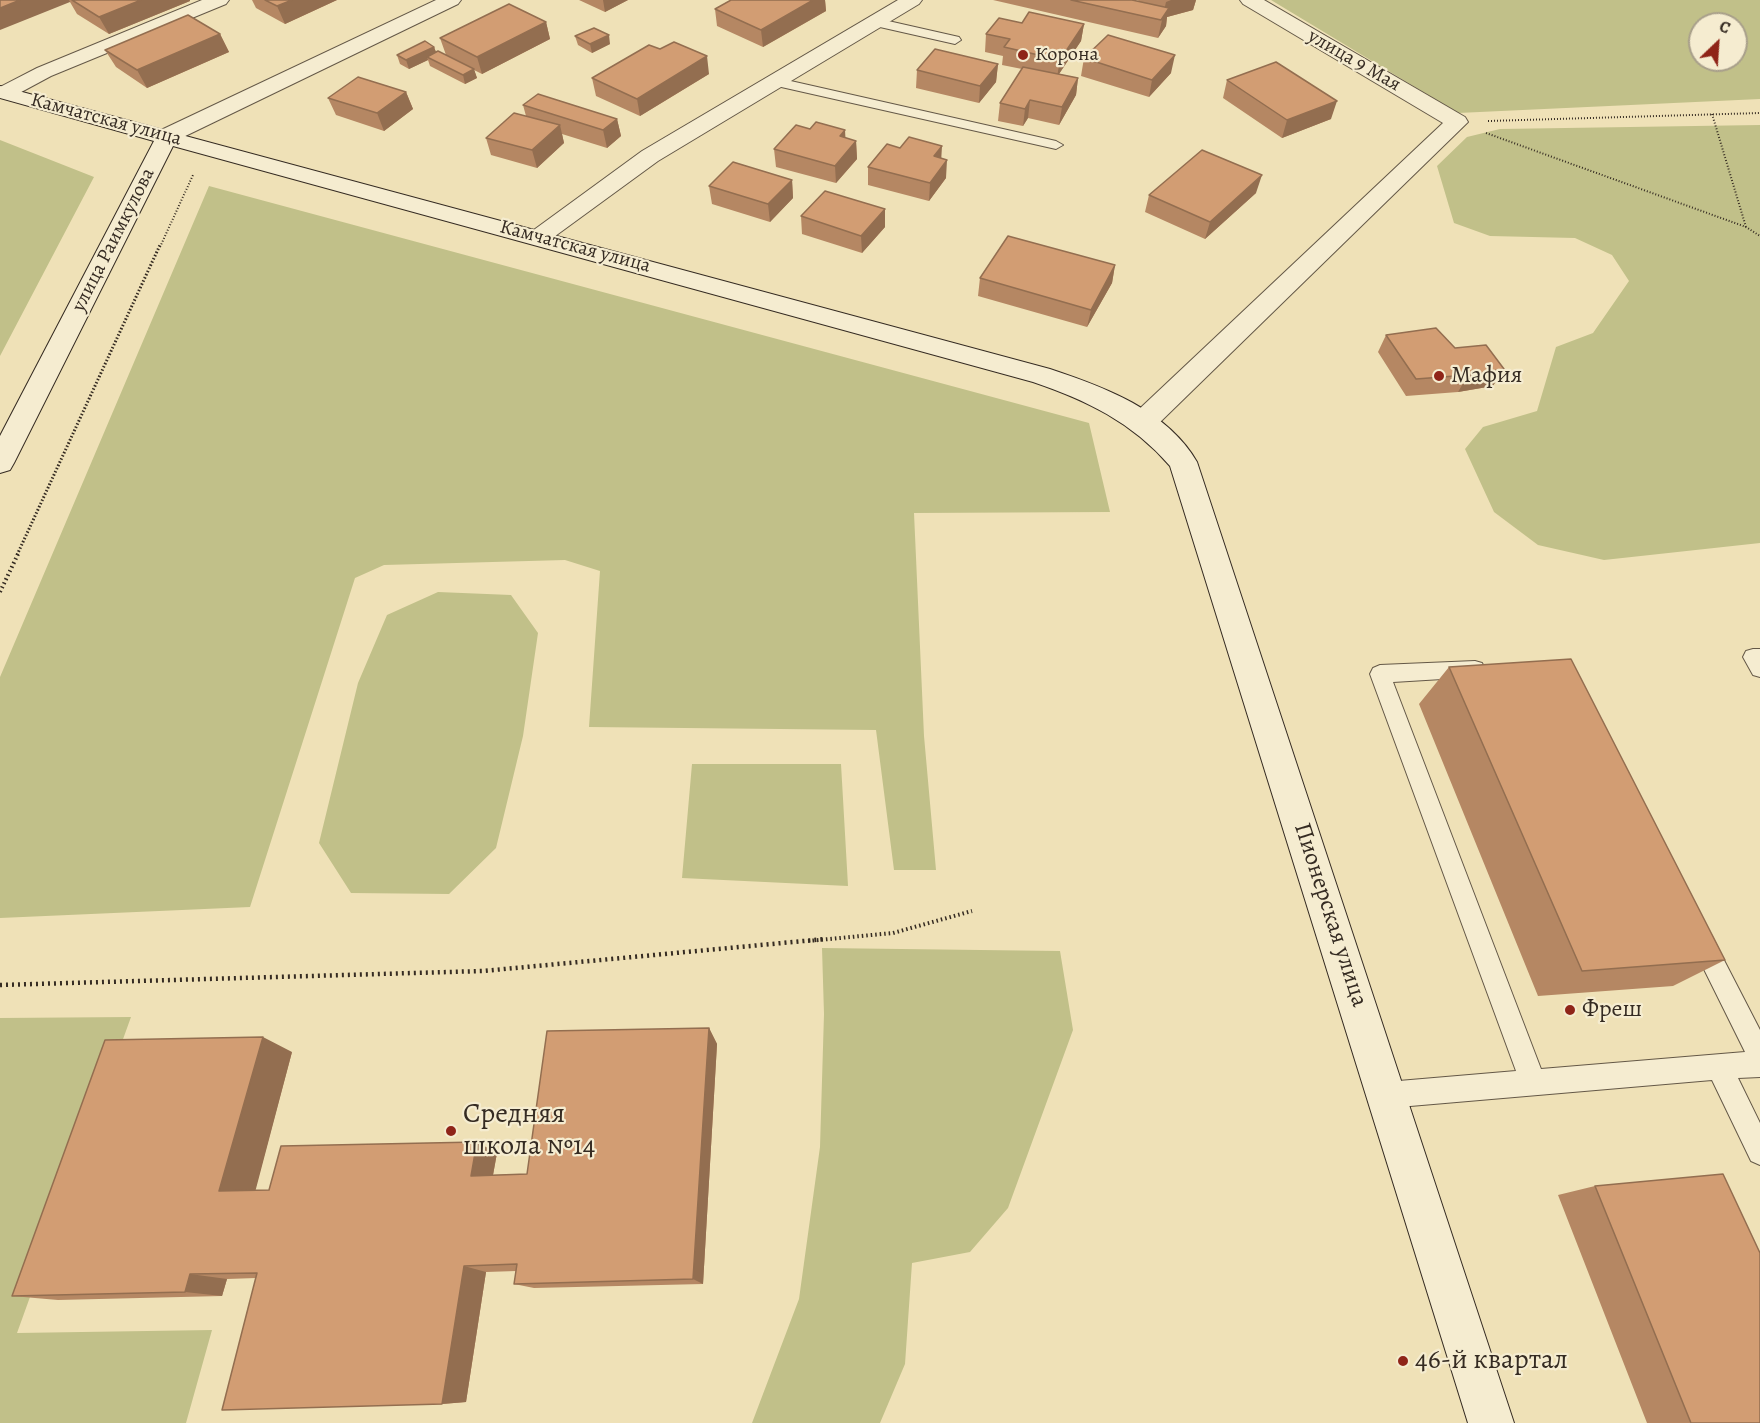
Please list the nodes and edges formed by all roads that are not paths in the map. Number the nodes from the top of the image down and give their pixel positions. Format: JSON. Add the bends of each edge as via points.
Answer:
{"nodes":[{"id":1,"x":219,"y":0,"type":"edge"},
{"id":2,"x":451,"y":0,"type":"edge"},
{"id":3,"x":912,"y":0,"type":"edge"},
{"id":4,"x":1250,"y":0,"type":"edge"},
{"id":5,"x":874,"y":22,"type":"junction"},
{"id":6,"x":955,"y":40,"type":"dead end"},
{"id":7,"x":773,"y":81,"type":"junction"},
{"id":8,"x":3,"y":92,"type":"edge"},
{"id":9,"x":167,"y":136,"type":"junction"},
{"id":10,"x":1056,"y":145,"type":"dead end"},
{"id":11,"x":539,"y":237,"type":"junction"},
{"id":12,"x":1144,"y":422,"type":"junction"},
{"id":13,"x":0,"y":463,"type":"edge"},
{"id":14,"x":1760,"y":657,"type":"edge"},
{"id":15,"x":1494,"y":668,"type":"edge"},
{"id":16,"x":1760,"y":669,"type":"edge"},
{"id":17,"x":1690,"y":918,"type":"edge"},
{"id":18,"x":1760,"y":1056,"type":"edge"},
{"id":19,"x":1760,"y":1064,"type":"edge"},
{"id":20,"x":1719,"y":1067,"type":"junction"},
{"id":21,"x":1533,"y":1083,"type":"junction"},
{"id":22,"x":1387,"y":1095,"type":"junction"},
{"id":23,"x":1760,"y":1152,"type":"edge"},
{"id":24,"x":1491,"y":1423,"type":"edge"}],
"edges":[{"from":1,"to":8,"type":"street"},
{"from":2,"to":9,"type":"street"},
{"from":3,"to":5,"type":"street"},
{"from":4,"to":12,"type":"street","name":"улица 9 Мая","via":[[1457,122]]},
{"from":5,"to":6,"type":"lane"},
{"from":5,"to":7,"type":"street"},
{"from":7,"to":10,"type":"lane"},
{"from":7,"to":11,"type":"street","via":[[651,156]]},
{"from":8,"to":9,"type":"street","name":"Камчатская улица"},
{"from":9,"to":11,"type":"street","name":"Камчатская улица"},
{"from":9,"to":13,"type":"street","name":"улица Раимкулова"},
{"from":11,"to":12,"type":"street","name":"Камчатская улица","via":[[1041,375],[1079,388]]},
{"from":12,"to":22,"type":"street","name":"Пионерская улица","via":[[1183,462]]},
{"from":14,"to":16,"type":"lane","via":[[1753,657]]},
{"from":15,"to":21,"type":"lane","via":[[1380,674]]},
{"from":17,"to":18,"type":"lane"},
{"from":19,"to":20,"type":"lane"},
{"from":20,"to":21,"type":"lane"},
{"from":20,"to":23,"type":"lane"},
{"from":21,"to":22,"type":"lane"},
{"from":22,"to":24,"type":"street","name":"Пионерская улица"}]}
